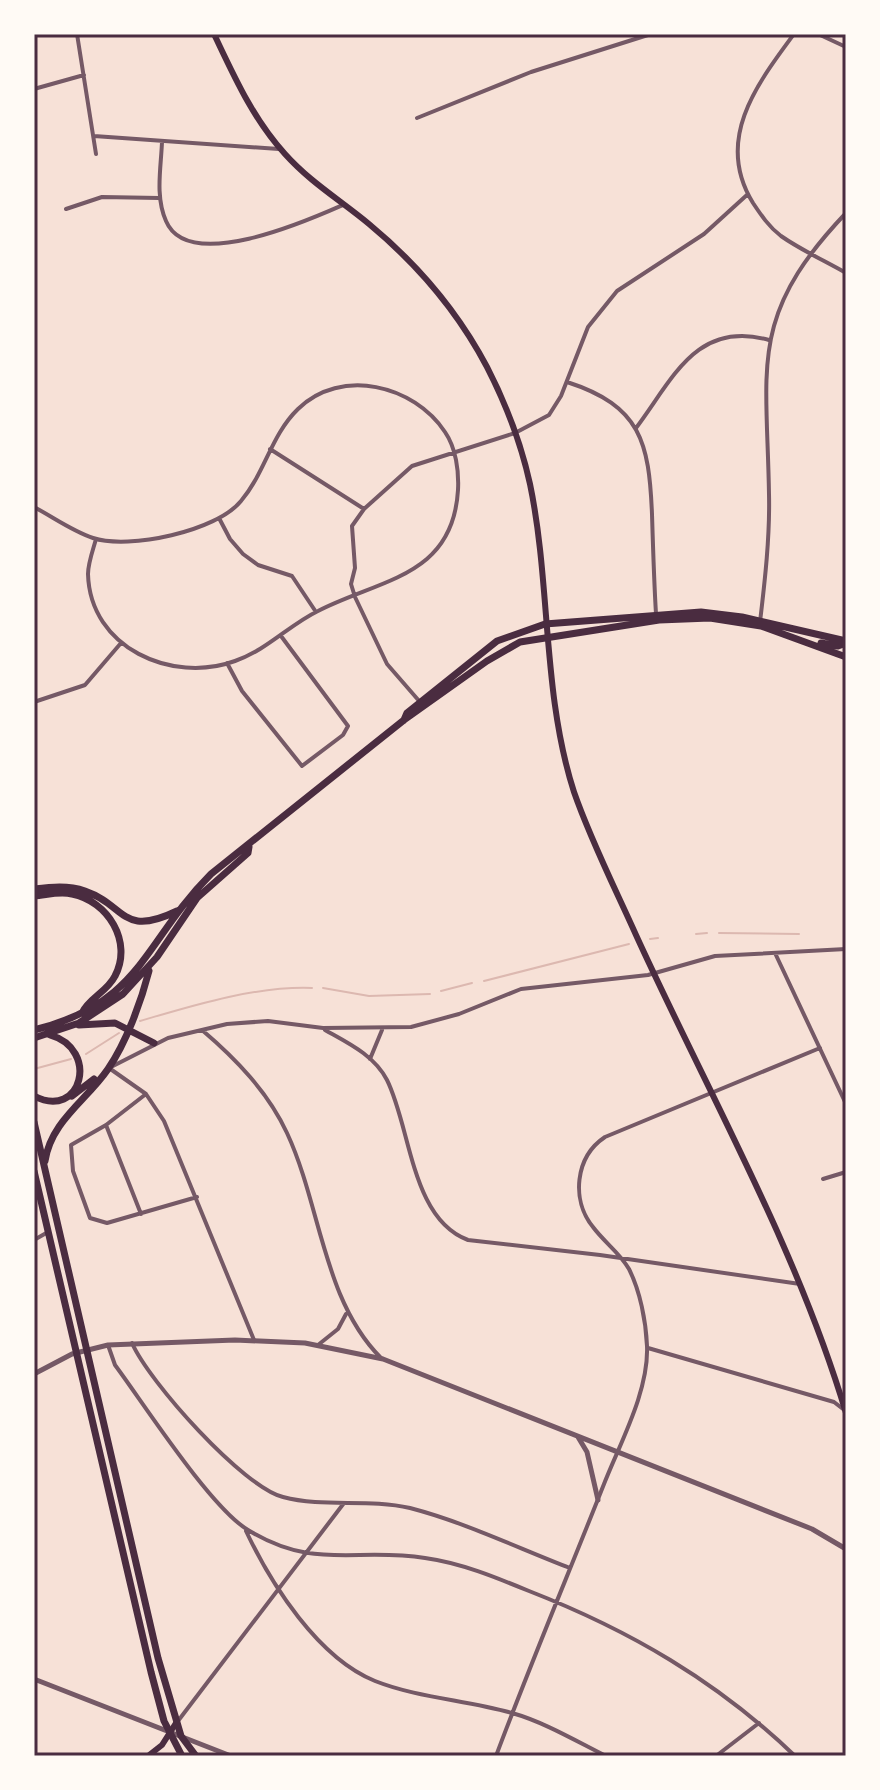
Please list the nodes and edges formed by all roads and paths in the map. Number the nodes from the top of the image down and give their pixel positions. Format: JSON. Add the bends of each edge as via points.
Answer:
{"nodes":[{"id":1,"x":77,"y":34,"type":"edge"},
{"id":2,"x":214,"y":34,"type":"edge"},
{"id":3,"x":651,"y":34,"type":"edge"},
{"id":4,"x":794,"y":34,"type":"edge"},
{"id":5,"x":818,"y":34,"type":"edge"},
{"id":6,"x":846,"y":47,"type":"edge"},
{"id":7,"x":84,"y":75,"type":"junction"},
{"id":8,"x":34,"y":89,"type":"edge"},
{"id":9,"x":417,"y":118,"type":"dead end"},
{"id":10,"x":94,"y":136,"type":"junction"},
{"id":11,"x":162,"y":142,"type":"junction"},
{"id":12,"x":280,"y":149,"type":"junction"},
{"id":13,"x":96,"y":154,"type":"dead end"},
{"id":14,"x":748,"y":194,"type":"junction"},
{"id":15,"x":159,"y":198,"type":"junction"},
{"id":16,"x":343,"y":205,"type":"junction"},
{"id":17,"x":66,"y":209,"type":"dead end"},
{"id":18,"x":846,"y":213,"type":"edge"},
{"id":19,"x":811,"y":253,"type":"junction"},
{"id":20,"x":846,"y":273,"type":"edge"},
{"id":21,"x":769,"y":340,"type":"junction"},
{"id":22,"x":567,"y":382,"type":"junction"},
{"id":23,"x":636,"y":428,"type":"junction"},
{"id":24,"x":515,"y":433,"type":"junction"},
{"id":25,"x":270,"y":449,"type":"junction"},
{"id":26,"x":454,"y":451,"type":"junction"},
{"id":27,"x":34,"y":507,"type":"edge"},
{"id":28,"x":364,"y":509,"type":"junction"},
{"id":29,"x":219,"y":518,"type":"junction"},
{"id":30,"x":96,"y":539,"type":"junction"},
{"id":31,"x":355,"y":597,"type":"junction"},
{"id":32,"x":316,"y":612,"type":"junction"},
{"id":33,"x":656,"y":617,"type":"junction"},
{"id":34,"x":760,"y":623,"type":"junction"},
{"id":35,"x":545,"y":624,"type":"junction"},
{"id":36,"x":547,"y":635,"type":"junction"},
{"id":37,"x":281,"y":636,"type":"junction"},
{"id":38,"x":803,"y":640,"type":"junction"},
{"id":39,"x":846,"y":642,"type":"edge"},
{"id":40,"x":121,"y":643,"type":"junction"},
{"id":41,"x":846,"y":657,"type":"edge"},
{"id":42,"x":227,"y":663,"type":"junction"},
{"id":43,"x":34,"y":702,"type":"edge"},
{"id":44,"x":420,"y":702,"type":"junction"},
{"id":45,"x":404,"y":720,"type":"junction"},
{"id":46,"x":249,"y":847,"type":"junction"},
{"id":47,"x":34,"y":889,"type":"edge"},
{"id":48,"x":36,"y":897,"type":"edge"},
{"id":49,"x":179,"y":910,"type":"junction"},
{"id":50,"x":846,"y":949,"type":"edge"},
{"id":51,"x":775,"y":953,"type":"junction"},
{"id":52,"x":151,"y":966,"type":"junction"},
{"id":53,"x":653,"y":973,"type":"junction"},
{"id":54,"x":82,"y":1013,"type":"junction"},
{"id":55,"x":73,"y":1025,"type":"junction"},
{"id":56,"x":128,"y":1027,"type":"junction"},
{"id":57,"x":323,"y":1028,"type":"junction"},
{"id":58,"x":34,"y":1030,"type":"edge"},
{"id":59,"x":202,"y":1030,"type":"junction"},
{"id":60,"x":382,"y":1030,"type":"junction"},
{"id":61,"x":47,"y":1034,"type":"junction"},
{"id":62,"x":34,"y":1038,"type":"edge"},
{"id":63,"x":154,"y":1043,"type":"junction"},
{"id":64,"x":820,"y":1048,"type":"junction"},
{"id":65,"x":370,"y":1059,"type":"junction"},
{"id":66,"x":109,"y":1068,"type":"junction"},
{"id":67,"x":711,"y":1093,"type":"junction"},
{"id":68,"x":146,"y":1094,"type":"junction"},
{"id":69,"x":34,"y":1096,"type":"edge"},
{"id":70,"x":64,"y":1099,"type":"junction"},
{"id":71,"x":846,"y":1104,"type":"edge"},
{"id":72,"x":34,"y":1122,"type":"edge"},
{"id":73,"x":106,"y":1125,"type":"junction"},
{"id":74,"x":55,"y":1134,"type":"junction"},
{"id":75,"x":36,"y":1140,"type":"edge"},
{"id":76,"x":44,"y":1167,"type":"junction"},
{"id":77,"x":846,"y":1172,"type":"edge"},
{"id":78,"x":35,"y":1175,"type":"edge"},
{"id":79,"x":823,"y":1179,"type":"dead end"},
{"id":80,"x":197,"y":1197,"type":"junction"},
{"id":81,"x":141,"y":1214,"type":"junction"},
{"id":82,"x":34,"y":1229,"type":"edge"},
{"id":83,"x":48,"y":1232,"type":"junction"},
{"id":84,"x":36,"y":1239,"type":"edge"},
{"id":85,"x":622,"y":1259,"type":"junction"},
{"id":86,"x":800,"y":1284,"type":"junction"},
{"id":87,"x":346,"y":1311,"type":"junction"},
{"id":88,"x":254,"y":1340,"type":"junction"},
{"id":89,"x":132,"y":1343,"type":"junction"},
{"id":90,"x":108,"y":1345,"type":"junction"},
{"id":91,"x":318,"y":1345,"type":"junction"},
{"id":92,"x":648,"y":1348,"type":"junction"},
{"id":93,"x":87,"y":1350,"type":"junction"},
{"id":94,"x":77,"y":1353,"type":"junction"},
{"id":95,"x":383,"y":1359,"type":"junction"},
{"id":96,"x":34,"y":1374,"type":"edge"},
{"id":97,"x":846,"y":1411,"type":"edge"},
{"id":98,"x":578,"y":1436,"type":"junction"},
{"id":99,"x":617,"y":1451,"type":"junction"},
{"id":100,"x":598,"y":1500,"type":"junction"},
{"id":101,"x":344,"y":1503,"type":"junction"},
{"id":102,"x":245,"y":1529,"type":"junction"},
{"id":103,"x":846,"y":1549,"type":"edge"},
{"id":104,"x":308,"y":1554,"type":"junction"},
{"id":105,"x":571,"y":1568,"type":"junction"},
{"id":106,"x":278,"y":1592,"type":"junction"},
{"id":107,"x":557,"y":1602,"type":"junction"},
{"id":108,"x":34,"y":1679,"type":"edge"},
{"id":109,"x":512,"y":1713,"type":"junction"},
{"id":110,"x":176,"y":1723,"type":"junction"},
{"id":111,"x":759,"y":1723,"type":"junction"},
{"id":112,"x":169,"y":1732,"type":"junction"},
{"id":113,"x":181,"y":1736,"type":"junction"},
{"id":114,"x":148,"y":1756,"type":"edge"},
{"id":115,"x":182,"y":1756,"type":"edge"},
{"id":116,"x":196,"y":1756,"type":"edge"},
{"id":117,"x":231,"y":1756,"type":"edge"},
{"id":118,"x":496,"y":1756,"type":"edge"},
{"id":119,"x":606,"y":1756,"type":"edge"},
{"id":120,"x":716,"y":1756,"type":"edge"},
{"id":121,"x":795,"y":1756,"type":"edge"}],
"edges":[{"from":1,"to":7,"type":"street"},
{"from":2,"to":12,"type":"main road","via":[[246,99]]},
{"from":3,"to":9,"type":"street","via":[[531,72]]},
{"from":4,"to":14,"type":"street","via":[[741,117],[738,157]]},
{"from":5,"to":6,"type":"street"},
{"from":7,"to":8,"type":"street"},
{"from":7,"to":10,"type":"street"},
{"from":10,"to":11,"type":"street"},
{"from":10,"to":13,"type":"street"},
{"from":11,"to":12,"type":"street"},
{"from":11,"to":15,"type":"street"},
{"from":12,"to":16,"type":"main road"},
{"from":14,"to":19,"type":"street","via":[[774,230]]},
{"from":14,"to":22,"type":"street","via":[[704,234],[617,291],[588,327]]},
{"from":15,"to":16,"type":"street","via":[[166,223],[176,235],[192,241],[248,241]]},
{"from":15,"to":17,"type":"street","via":[[102,197]]},
{"from":16,"to":24,"type":"main road","via":[[400,252],[450,308],[485,363]]},
{"from":18,"to":19,"type":"street"},
{"from":19,"to":20,"type":"street"},
{"from":19,"to":21,"type":"street","via":[[782,300]]},
{"from":21,"to":23,"type":"street","via":[[726,337],[696,350]]},
{"from":21,"to":34,"type":"street","via":[[764,392],[769,520]]},
{"from":22,"to":23,"type":"street","via":[[611,401]]},
{"from":22,"to":24,"type":"street","via":[[553,411]]},
{"from":23,"to":33,"type":"street","via":[[650,469]]},
{"from":24,"to":26,"type":"street"},
{"from":24,"to":35,"type":"main road","via":[[535,516]]},
{"from":25,"to":26,"type":"street","via":[[300,406],[317,395],[361,386],[397,392],[416,403],[440,426]]},
{"from":25,"to":28,"type":"street"},
{"from":25,"to":29,"type":"street","via":[[240,503]]},
{"from":26,"to":28,"type":"street","via":[[412,466]]},
{"from":26,"to":31,"type":"street","via":[[457,501],[437,550],[406,575]]},
{"from":27,"to":30,"type":"street"},
{"from":28,"to":31,"type":"street","via":[[352,526]]},
{"from":29,"to":30,"type":"street","via":[[156,538]]},
{"from":29,"to":32,"type":"street","via":[[243,554],[292,576]]},
{"from":30,"to":40,"type":"street","via":[[88,571],[91,598],[105,628]]},
{"from":31,"to":32,"type":"street"},
{"from":31,"to":44,"type":"street","via":[[387,664]]},
{"from":32,"to":37,"type":"street"},
{"from":33,"to":34,"type":"main road","via":[[712,613]]},
{"from":33,"to":35,"type":"main road"},
{"from":33,"to":36,"type":"main road"},
{"from":34,"to":38,"type":"main road"},
{"from":34,"to":39,"type":"main road"},
{"from":35,"to":36,"type":"main road"},
{"from":35,"to":44,"type":"main road","via":[[497,641]]},
{"from":36,"to":45,"type":"main road","via":[[508,648]]},
{"from":36,"to":53,"type":"main road","via":[[574,791]]},
{"from":37,"to":42,"type":"street"},
{"from":37,"to":42,"type":"street","via":[[348,726],[302,766],[242,691]]},
{"from":38,"to":39,"type":"main road","via":[[833,646]]},
{"from":38,"to":41,"type":"main road"},
{"from":40,"to":42,"type":"street","via":[[169,666],[194,669]]},
{"from":40,"to":43,"type":"street","via":[[85,685]]},
{"from":44,"to":45,"type":"main road"},
{"from":45,"to":46,"type":"main road"},
{"from":46,"to":49,"type":"main road","via":[[211,874]]},
{"from":46,"to":52,"type":"main road","via":[[197,898]]},
{"from":47,"to":49,"type":"main road","via":[[85,891],[118,914],[139,920]]},
{"from":48,"to":54,"type":"main road","via":[[67,893],[89,900],[106,914],[119,936],[117,973]]},
{"from":49,"to":54,"type":"main road","via":[[135,974]]},
{"from":50,"to":51,"type":"street"},
{"from":51,"to":53,"type":"street","via":[[703,957]]},
{"from":51,"to":64,"type":"street"},
{"from":52,"to":55,"type":"main road","via":[[111,1004]]},
{"from":52,"to":56,"type":"main road"},
{"from":53,"to":60,"type":"street","via":[[521,989],[437,1021]]},
{"from":53,"to":67,"type":"main road"},
{"from":54,"to":58,"type":"main road"},
{"from":55,"to":56,"type":"main road","via":[[108,1022]]},
{"from":55,"to":61,"type":"main road"},
{"from":56,"to":63,"type":"main road"},
{"from":56,"to":66,"type":"main road"},
{"from":57,"to":59,"type":"street","via":[[268,1021]]},
{"from":57,"to":60,"type":"street"},
{"from":57,"to":65,"type":"street"},
{"from":59,"to":63,"type":"street"},
{"from":59,"to":87,"type":"street","via":[[240,1064],[287,1132]]},
{"from":60,"to":65,"type":"street"},
{"from":61,"to":62,"type":"main road"},
{"from":61,"to":70,"type":"main road","via":[[65,1041],[79,1060],[78,1084]]},
{"from":63,"to":66,"type":"street"},
{"from":64,"to":67,"type":"street"},
{"from":64,"to":71,"type":"street"},
{"from":65,"to":85,"type":"street","via":[[386,1079],[430,1207],[443,1226],[468,1240]]},
{"from":66,"to":68,"type":"street"},
{"from":66,"to":70,"type":"main road"},
{"from":66,"to":74,"type":"main road"},
{"from":67,"to":85,"type":"street","via":[[605,1137],[586,1155],[579,1183],[585,1216]]},
{"from":67,"to":86,"type":"main road"},
{"from":68,"to":73,"type":"street"},
{"from":68,"to":80,"type":"street","via":[[164,1121]]},
{"from":69,"to":70,"type":"main road"},
{"from":72,"to":75,"type":"main road"},
{"from":73,"to":81,"type":"street"},
{"from":73,"to":81,"type":"street","via":[[71,1145],[82,1199],[96,1222]]},
{"from":74,"to":75,"type":"main road"},
{"from":74,"to":76,"type":"main road"},
{"from":75,"to":76,"type":"main road"},
{"from":76,"to":93,"type":"main road"},
{"from":77,"to":79,"type":"street"},
{"from":78,"to":83,"type":"main road"},
{"from":80,"to":81,"type":"street"},
{"from":80,"to":88,"type":"street"},
{"from":82,"to":84,"type":"street"},
{"from":83,"to":84,"type":"street"},
{"from":83,"to":94,"type":"main road"},
{"from":85,"to":86,"type":"street"},
{"from":85,"to":92,"type":"street","via":[[641,1305]]},
{"from":86,"to":97,"type":"main road"},
{"from":87,"to":91,"type":"street","via":[[338,1329]]},
{"from":87,"to":95,"type":"street"},
{"from":88,"to":89,"type":"street"},
{"from":88,"to":91,"type":"street"},
{"from":89,"to":90,"type":"street"},
{"from":89,"to":101,"type":"street","via":[[146,1368],[251,1482],[282,1497]]},
{"from":90,"to":93,"type":"street"},
{"from":90,"to":102,"type":"street","via":[[115,1365],[216,1500]]},
{"from":91,"to":95,"type":"street"},
{"from":92,"to":97,"type":"street","via":[[834,1402]]},
{"from":92,"to":99,"type":"street"},
{"from":93,"to":94,"type":"street"},
{"from":93,"to":110,"type":"main road"},
{"from":94,"to":96,"type":"street"},
{"from":94,"to":112,"type":"main road"},
{"from":95,"to":98,"type":"street"},
{"from":98,"to":99,"type":"street"},
{"from":98,"to":100,"type":"street"},
{"from":99,"to":100,"type":"street"},
{"from":99,"to":103,"type":"street","via":[[812,1529]]},
{"from":100,"to":105,"type":"street"},
{"from":101,"to":104,"type":"street"},
{"from":101,"to":105,"type":"street","via":[[413,1509]]},
{"from":102,"to":104,"type":"street"},
{"from":102,"to":106,"type":"street"},
{"from":104,"to":106,"type":"street"},
{"from":104,"to":107,"type":"street","via":[[426,1558],[479,1571]]},
{"from":105,"to":107,"type":"street"},
{"from":106,"to":109,"type":"street","via":[[342,1661],[373,1680]]},
{"from":106,"to":110,"type":"street"},
{"from":107,"to":109,"type":"street"},
{"from":107,"to":111,"type":"street","via":[[623,1631],[701,1677]]},
{"from":108,"to":112,"type":"street"},
{"from":109,"to":118,"type":"street"},
{"from":109,"to":119,"type":"street"},
{"from":110,"to":112,"type":"main road"},
{"from":110,"to":113,"type":"main road"},
{"from":111,"to":120,"type":"street"},
{"from":111,"to":121,"type":"street"},
{"from":112,"to":113,"type":"street"},
{"from":112,"to":114,"type":"main road"},
{"from":112,"to":115,"type":"main road"},
{"from":113,"to":116,"type":"main road"},
{"from":113,"to":117,"type":"street"}]}
